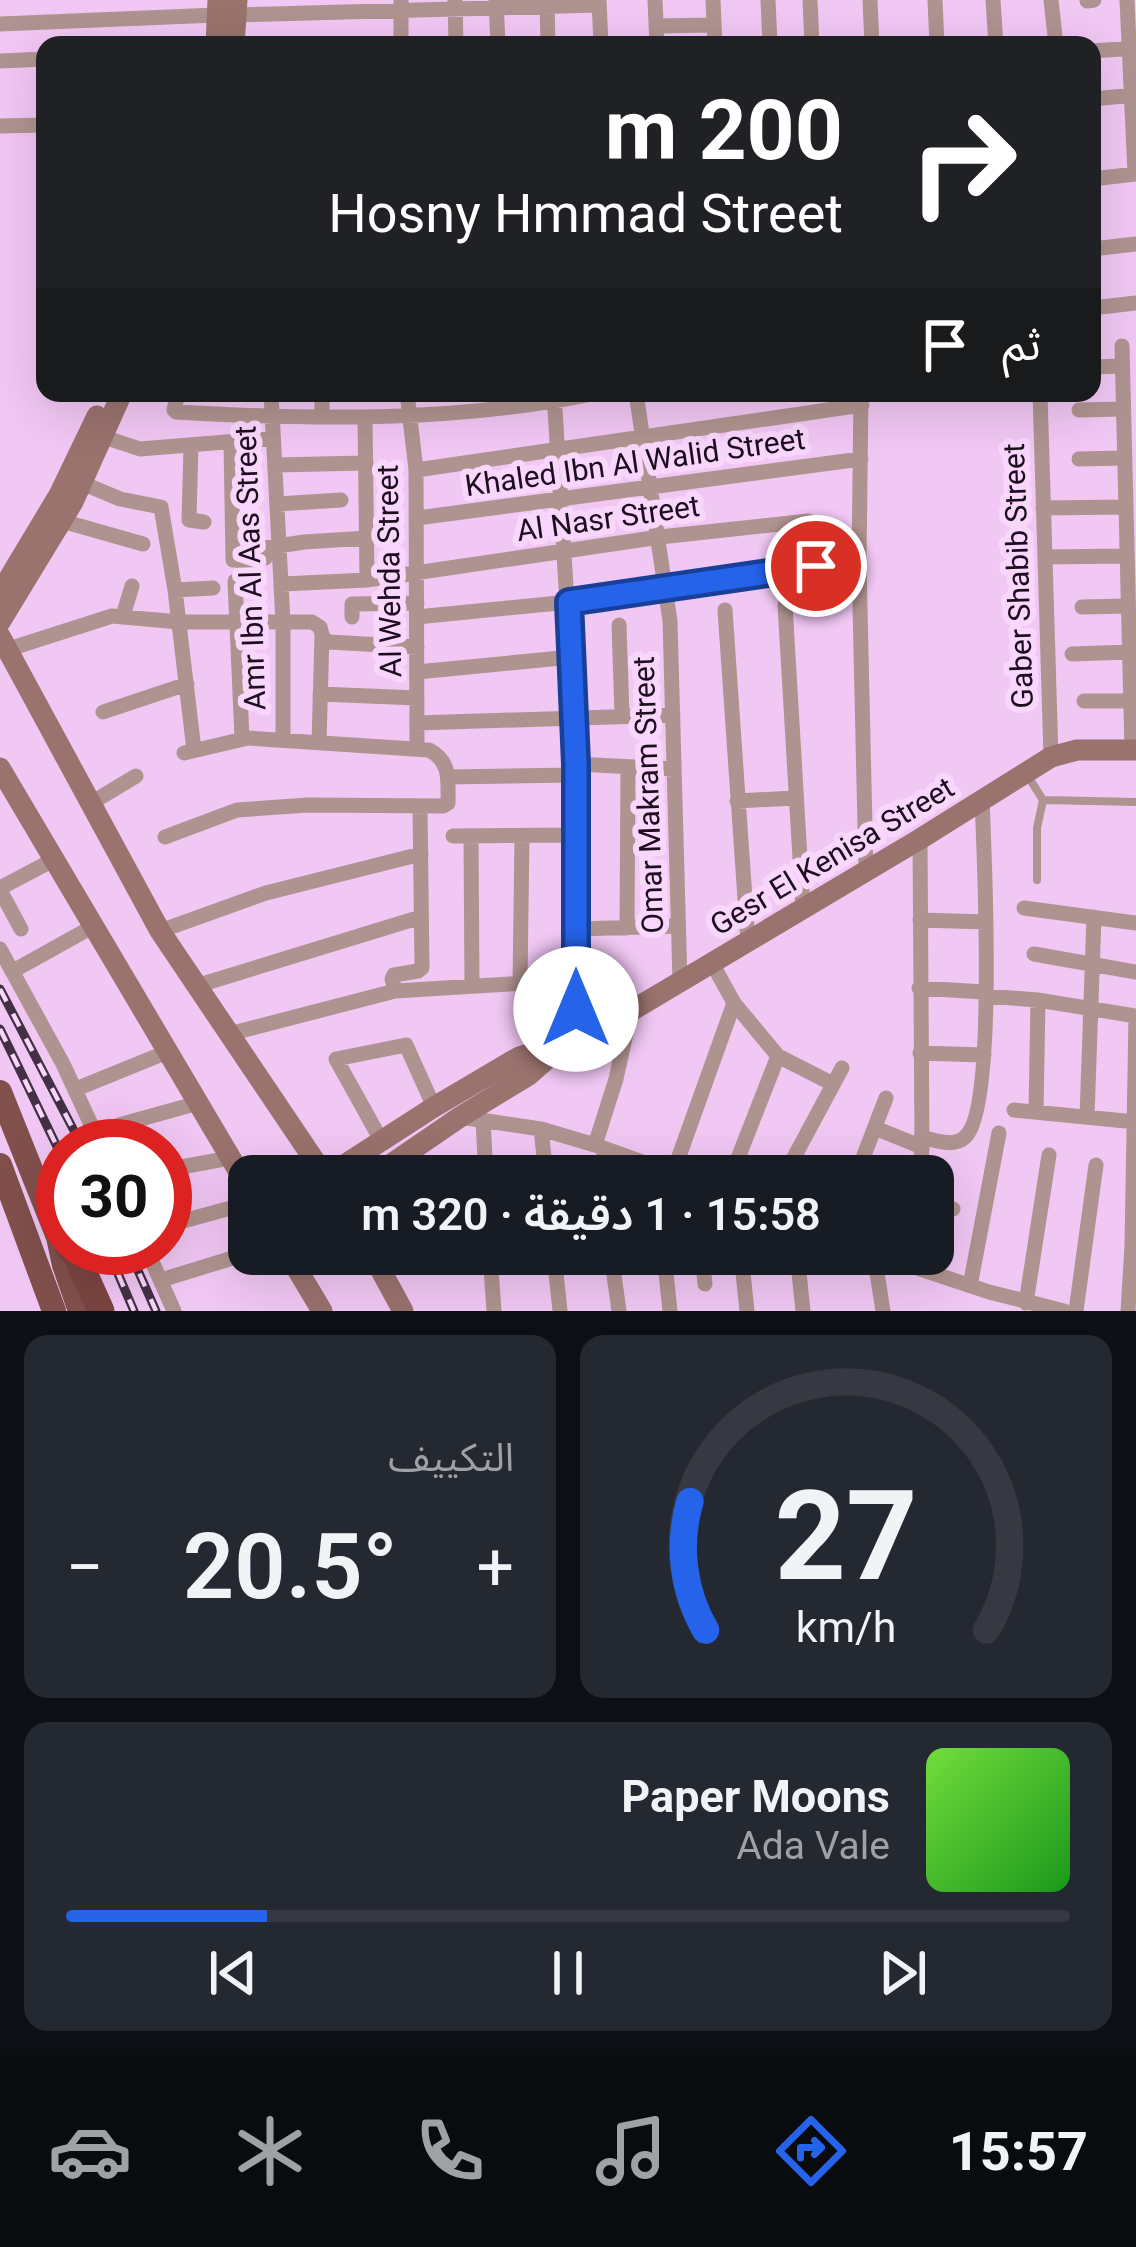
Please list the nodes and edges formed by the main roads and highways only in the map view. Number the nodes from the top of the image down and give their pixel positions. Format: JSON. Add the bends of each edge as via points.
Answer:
{"nodes":[{"id":1,"x":103,"y":402,"type":"edge"},
{"id":2,"x":118,"y":402,"type":"edge"},
{"id":3,"x":10,"y":580,"type":"edge"},
{"id":4,"x":0,"y":622,"type":"edge"},
{"id":5,"x":4,"y":642,"type":"edge"},
{"id":6,"x":1134,"y":750,"type":"edge"},
{"id":7,"x":0,"y":768,"type":"edge"},
{"id":8,"x":571,"y":1040,"type":"junction"},
{"id":9,"x":0,"y":1095,"type":"edge"},
{"id":10,"x":228,"y":1155,"type":"edge"},
{"id":11,"x":306,"y":1155,"type":"edge"},
{"id":12,"x":352,"y":1155,"type":"edge"},
{"id":13,"x":409,"y":1155,"type":"edge"},
{"id":14,"x":0,"y":1166,"type":"edge"},
{"id":15,"x":36,"y":1179,"type":"edge"},
{"id":16,"x":68,"y":1275,"type":"edge"},
{"id":17,"x":85,"y":1275,"type":"edge"},
{"id":18,"x":301,"y":1275,"type":"edge"},
{"id":19,"x":383,"y":1275,"type":"edge"},
{"id":20,"x":54,"y":1311,"type":"edge"},
{"id":21,"x":80,"y":1311,"type":"edge"},
{"id":22,"x":101,"y":1311,"type":"edge"},
{"id":23,"x":322,"y":1311,"type":"edge"},
{"id":24,"x":403,"y":1311,"type":"edge"}],
"edges":[{"from":1,"to":3,"type":"main road"},
{"from":2,"to":3,"type":"main road","via":[[62,520]]},
{"from":3,"to":4,"type":"main road"},
{"from":5,"to":11,"type":"main road","via":[[160,931]]},
{"from":6,"to":8,"type":"main road","name":"Gesr El Kenisa Street","via":[[1051,757]]},
{"from":7,"to":10,"type":"main road"},
{"from":8,"to":12,"type":"main road","name":"Gesr El Kenisa Street","via":[[519,1058]]},
{"from":8,"to":13,"type":"main road","name":"Gesr El Kenisa Street"},
{"from":9,"to":15,"type":"highway"},
{"from":14,"to":20,"type":"highway"},
{"from":16,"to":21,"type":"highway"},
{"from":17,"to":22,"type":"highway"},
{"from":18,"to":23,"type":"main road"},
{"from":19,"to":24,"type":"main road"}]}
